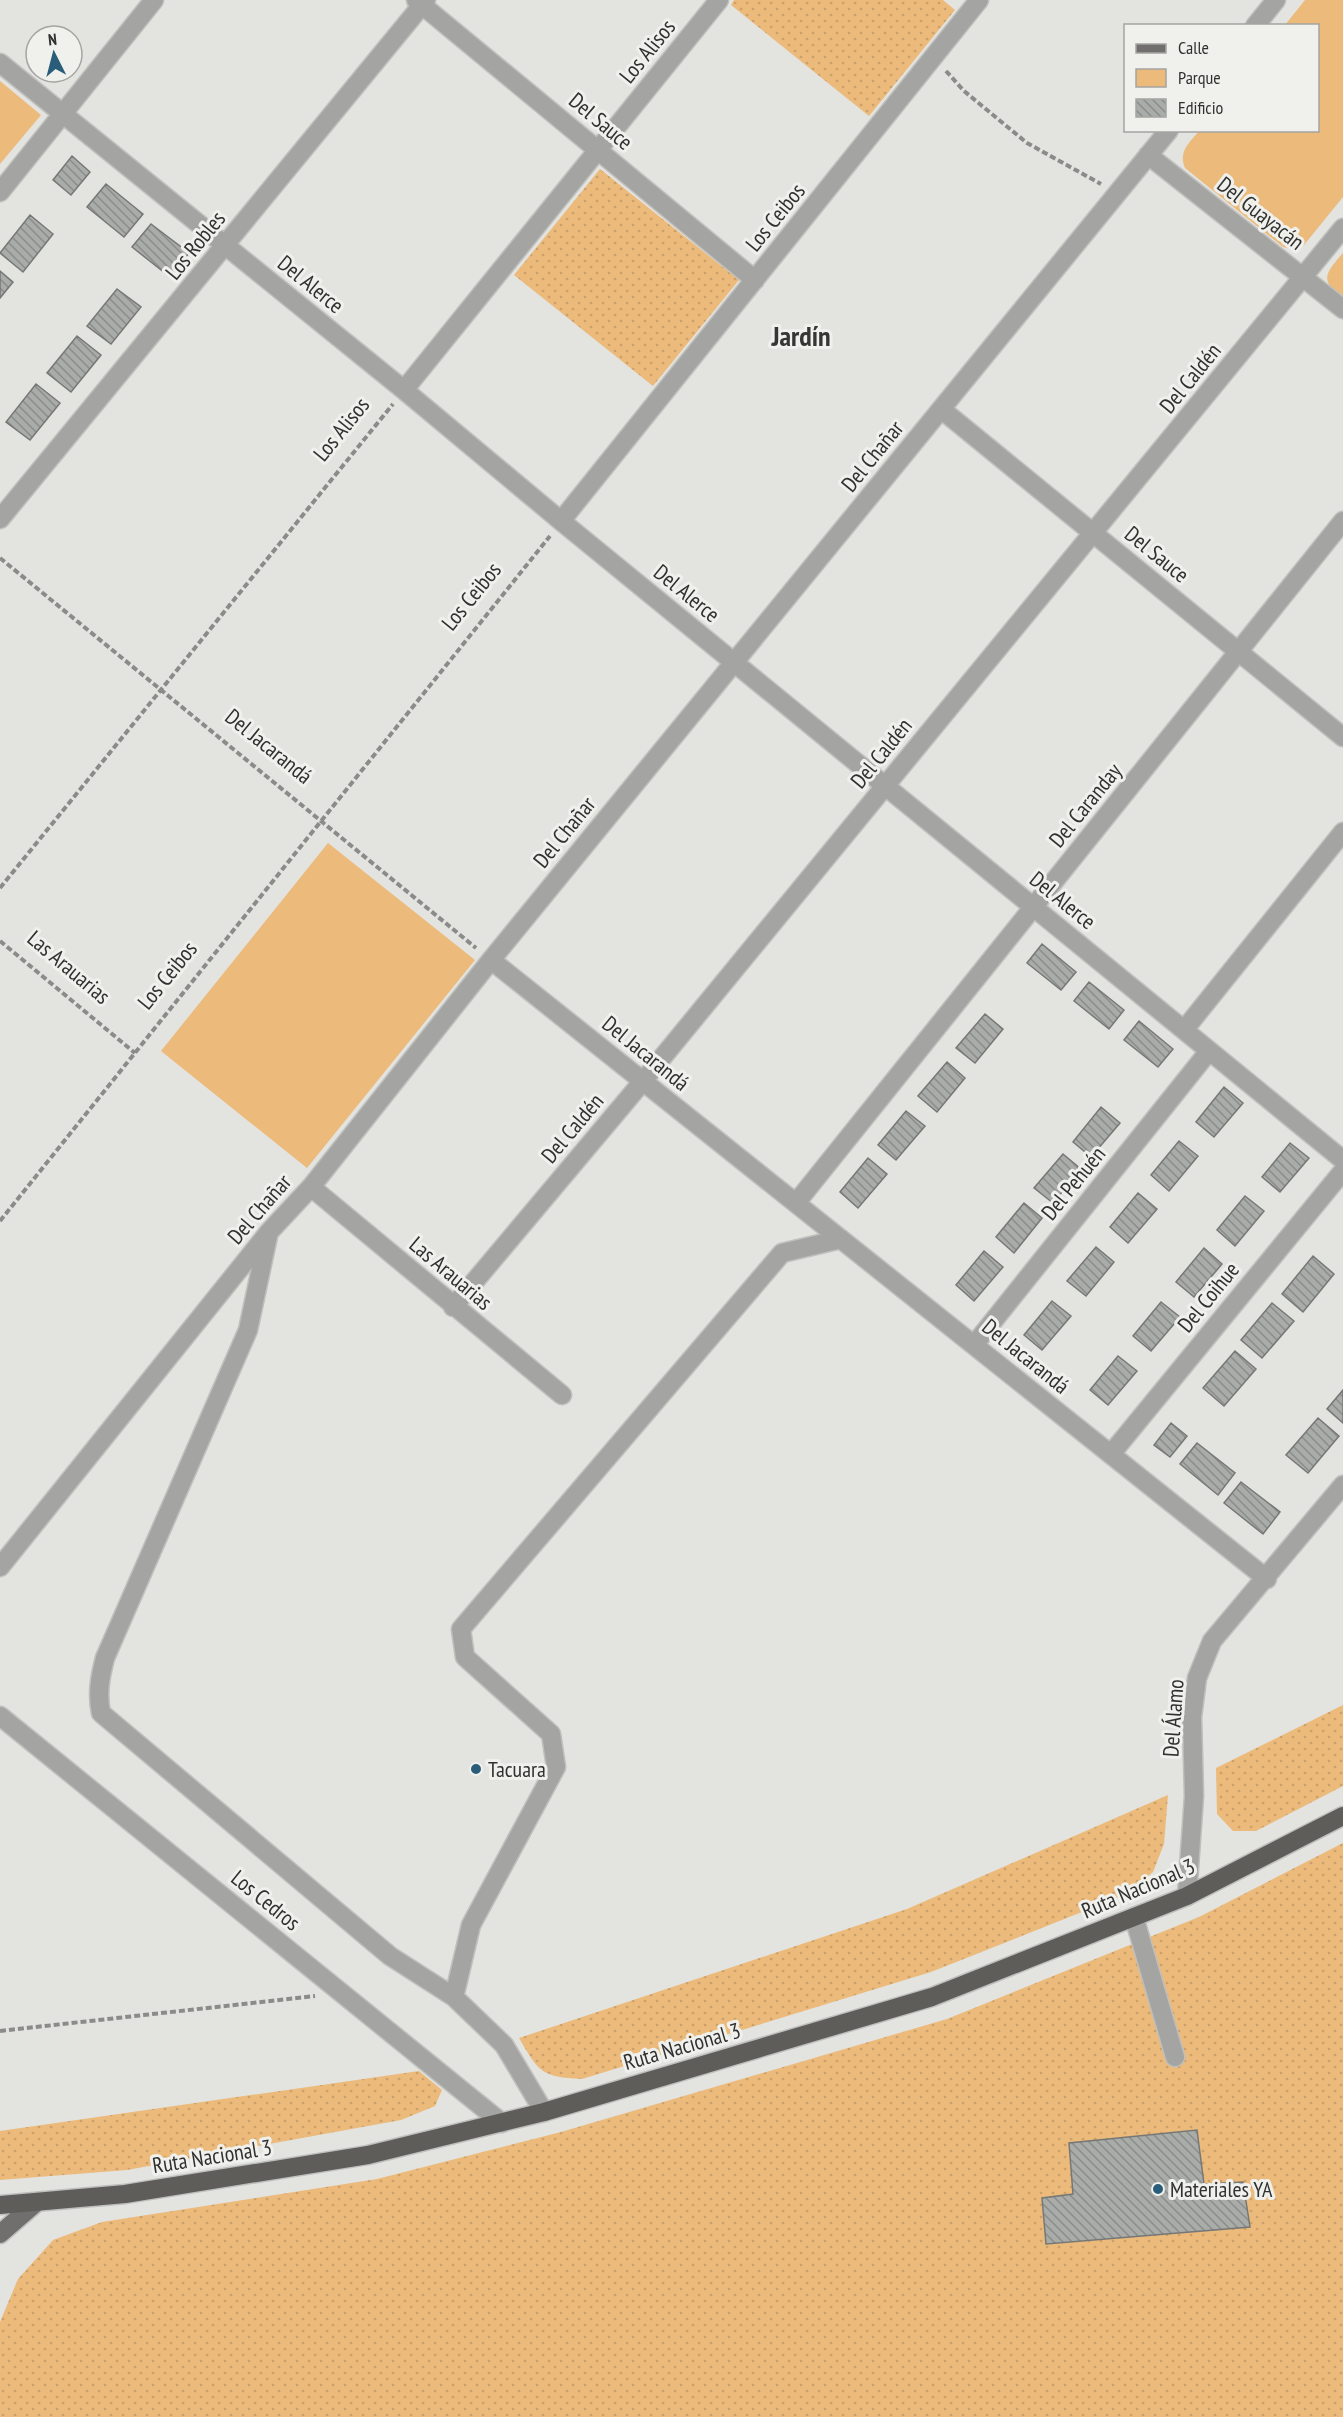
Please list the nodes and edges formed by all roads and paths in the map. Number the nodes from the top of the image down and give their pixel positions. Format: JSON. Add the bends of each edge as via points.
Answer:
{"nodes":[{"id":1,"x":154,"y":0,"type":"edge"},
{"id":2,"x":719,"y":0,"type":"edge"},
{"id":3,"x":979,"y":0,"type":"edge"},
{"id":4,"x":1276,"y":0,"type":"edge"},
{"id":5,"x":422,"y":2,"type":"edge"},
{"id":6,"x":1257,"y":24,"type":"edge"},
{"id":7,"x":934,"y":57,"type":"junction"},
{"id":8,"x":0,"y":63,"type":"edge"},
{"id":9,"x":62,"y":114,"type":"junction"},
{"id":10,"x":1167,"y":132,"type":"edge"},
{"id":11,"x":598,"y":149,"type":"junction"},
{"id":12,"x":1149,"y":155,"type":"junction"},
{"id":13,"x":0,"y":192,"type":"edge"},
{"id":14,"x":1118,"y":193,"type":"junction"},
{"id":15,"x":1343,"y":228,"type":"edge"},
{"id":16,"x":225,"y":247,"type":"junction"},
{"id":17,"x":1304,"y":277,"type":"junction"},
{"id":18,"x":755,"y":280,"type":"junction"},
{"id":19,"x":1343,"y":309,"type":"edge"},
{"id":20,"x":404,"y":390,"type":"junction"},
{"id":21,"x":941,"y":409,"type":"junction"},
{"id":22,"x":0,"y":519,"type":"edge"},
{"id":23,"x":561,"y":521,"type":"junction"},
{"id":24,"x":1343,"y":521,"type":"edge"},
{"id":25,"x":1093,"y":533,"type":"junction"},
{"id":26,"x":0,"y":558,"type":"edge"},
{"id":27,"x":1239,"y":652,"type":"junction"},
{"id":28,"x":734,"y":662,"type":"junction"},
{"id":29,"x":161,"y":689,"type":"junction"},
{"id":30,"x":1343,"y":737,"type":"edge"},
{"id":31,"x":885,"y":786,"type":"junction"},
{"id":32,"x":321,"y":820,"type":"junction"},
{"id":33,"x":1343,"y":832,"type":"edge"},
{"id":34,"x":0,"y":888,"type":"edge"},
{"id":35,"x":1034,"y":907,"type":"junction"},
{"id":36,"x":0,"y":941,"type":"edge"},
{"id":37,"x":491,"y":960,"type":"junction"},
{"id":38,"x":1184,"y":1030,"type":"junction"},
{"id":39,"x":1209,"y":1051,"type":"junction"},
{"id":40,"x":135,"y":1053,"type":"junction"},
{"id":41,"x":643,"y":1081,"type":"junction"},
{"id":42,"x":1343,"y":1160,"type":"edge"},
{"id":43,"x":1343,"y":1171,"type":"edge"},
{"id":44,"x":311,"y":1187,"type":"junction"},
{"id":45,"x":796,"y":1203,"type":"junction"},
{"id":46,"x":0,"y":1221,"type":"edge"},
{"id":47,"x":269,"y":1232,"type":"junction"},
{"id":48,"x":841,"y":1239,"type":"junction"},
{"id":49,"x":453,"y":1307,"type":"junction"},
{"id":50,"x":974,"y":1345,"type":"junction"},
{"id":51,"x":562,"y":1395,"type":"dead end"},
{"id":52,"x":1111,"y":1454,"type":"junction"},
{"id":53,"x":1343,"y":1485,"type":"edge"},
{"id":54,"x":0,"y":1567,"type":"edge"},
{"id":55,"x":1267,"y":1578,"type":"junction"},
{"id":56,"x":0,"y":1716,"type":"edge"},
{"id":57,"x":1343,"y":1816,"type":"edge"},
{"id":58,"x":1186,"y":1896,"type":"junction"},
{"id":59,"x":1134,"y":1917,"type":"junction"},
{"id":60,"x":342,"y":1993,"type":"junction"},
{"id":61,"x":454,"y":1997,"type":"junction"},
{"id":62,"x":0,"y":2031,"type":"edge"},
{"id":63,"x":1175,"y":2057,"type":"dead end"},
{"id":64,"x":544,"y":2112,"type":"junction"},
{"id":65,"x":502,"y":2122,"type":"junction"},
{"id":66,"x":37,"y":2202,"type":"junction"},
{"id":67,"x":0,"y":2205,"type":"edge"},
{"id":68,"x":0,"y":2234,"type":"edge"}],
"edges":[{"from":1,"to":9,"type":"street"},
{"from":2,"to":11,"type":"street","name":"Los Alisos"},
{"from":3,"to":7,"type":"street","name":"Los Ceibos"},
{"from":4,"to":6,"type":"street"},
{"from":5,"to":11,"type":"street","name":"Del Sauce"},
{"from":5,"to":16,"type":"street","name":"Los Robles"},
{"from":7,"to":14,"type":"path","via":[[964,91],[1027,143]]},
{"from":7,"to":18,"type":"street","name":"Los Ceibos"},
{"from":8,"to":9,"type":"street","name":"Del Alerce"},
{"from":9,"to":13,"type":"street"},
{"from":9,"to":16,"type":"street","name":"Del Alerce"},
{"from":10,"to":12,"type":"street","name":"Del Chañar"},
{"from":11,"to":18,"type":"street","name":"Del Sauce"},
{"from":11,"to":20,"type":"street","name":"Los Alisos"},
{"from":12,"to":14,"type":"street","name":"Del Chañar"},
{"from":12,"to":17,"type":"street","name":"Del Guayacán"},
{"from":14,"to":21,"type":"street","name":"Del Chañar"},
{"from":15,"to":17,"type":"street","name":"Del Caldén"},
{"from":16,"to":20,"type":"street","name":"Del Alerce"},
{"from":16,"to":22,"type":"street","name":"Los Robles"},
{"from":17,"to":19,"type":"street","name":"Del Guayacán"},
{"from":17,"to":25,"type":"street","name":"Del Caldén"},
{"from":18,"to":23,"type":"street","name":"Los Ceibos"},
{"from":20,"to":23,"type":"street","name":"Del Alerce"},
{"from":20,"to":29,"type":"path","name":"Los Alisos"},
{"from":21,"to":25,"type":"street","name":"Del Sauce"},
{"from":21,"to":28,"type":"street","name":"Del Chañar"},
{"from":23,"to":28,"type":"street","name":"Del Alerce"},
{"from":23,"to":32,"type":"path","name":"Los Ceibos"},
{"from":24,"to":27,"type":"street","name":"Del Caranday"},
{"from":25,"to":27,"type":"street","name":"Del Sauce"},
{"from":25,"to":31,"type":"street","name":"Del Caldén"},
{"from":26,"to":29,"type":"path","name":"Del Jacarandá"},
{"from":27,"to":30,"type":"street","name":"Del Sauce"},
{"from":27,"to":35,"type":"street","name":"Del Caranday"},
{"from":28,"to":31,"type":"street","name":"Del Alerce"},
{"from":28,"to":37,"type":"street","name":"Del Chañar"},
{"from":29,"to":32,"type":"path","name":"Del Jacarandá"},
{"from":29,"to":34,"type":"path","name":"Los Alisos"},
{"from":31,"to":35,"type":"street","name":"Del Alerce"},
{"from":31,"to":41,"type":"street","name":"Del Caldén"},
{"from":32,"to":37,"type":"path","name":"Del Jacarandá"},
{"from":32,"to":40,"type":"path","name":"Los Ceibos"},
{"from":33,"to":38,"type":"street"},
{"from":35,"to":38,"type":"street","name":"Del Alerce"},
{"from":35,"to":45,"type":"street","name":"Del Caranday"},
{"from":36,"to":40,"type":"path","name":"Las Arauarias"},
{"from":37,"to":41,"type":"street","name":"Del Jacarandá"},
{"from":37,"to":44,"type":"street","name":"Del Chañar"},
{"from":38,"to":39,"type":"street","name":"Del Alerce"},
{"from":39,"to":42,"type":"street","name":"Del Alerce"},
{"from":39,"to":50,"type":"street","name":"Del Pehuén"},
{"from":40,"to":46,"type":"path","name":"Los Ceibos"},
{"from":41,"to":45,"type":"street","name":"Del Jacarandá"},
{"from":41,"to":49,"type":"street","name":"Del Caldén"},
{"from":43,"to":52,"type":"street","name":"Del Coihue"},
{"from":44,"to":47,"type":"street","name":"Del Chañar"},
{"from":44,"to":49,"type":"street","name":"Las Arauarias"},
{"from":45,"to":48,"type":"street","name":"Del Jacarandá"},
{"from":47,"to":54,"type":"street","name":"Del Chañar"},
{"from":47,"to":61,"type":"street","via":[[248,1330],[105,1658],[98,1703],[101,1713],[390,1956]]},
{"from":48,"to":50,"type":"street","name":"Del Jacarandá"},
{"from":48,"to":61,"type":"street","via":[[782,1253],[461,1629],[465,1657],[551,1734],[556,1767],[471,1925]]},
{"from":49,"to":51,"type":"street","name":"Las Arauarias"},
{"from":50,"to":52,"type":"street","name":"Del Jacarandá"},
{"from":52,"to":55,"type":"street","name":"Del Jacarandá"},
{"from":53,"to":55,"type":"street","name":"Del Álamo"},
{"from":55,"to":58,"type":"street","name":"Del Álamo","via":[[1212,1641],[1197,1678],[1192,1717],[1194,1796]]},
{"from":56,"to":60,"type":"street","name":"Los Cedros"},
{"from":57,"to":58,"type":"highway","name":"Ruta Nacional 3"},
{"from":58,"to":59,"type":"highway","name":"Ruta Nacional 3"},
{"from":59,"to":63,"type":"street"},
{"from":59,"to":64,"type":"highway","name":"Ruta Nacional 3","via":[[932,1997]]},
{"from":60,"to":62,"type":"path"},
{"from":60,"to":65,"type":"street","name":"Los Cedros"},
{"from":61,"to":64,"type":"street","via":[[504,2045]]},
{"from":64,"to":65,"type":"highway","name":"Ruta Nacional 3"},
{"from":65,"to":66,"type":"highway","name":"Ruta Nacional 3","via":[[368,2155],[125,2194]]},
{"from":66,"to":67,"type":"highway","name":"Ruta Nacional 3"},
{"from":66,"to":68,"type":"main road"}]}
